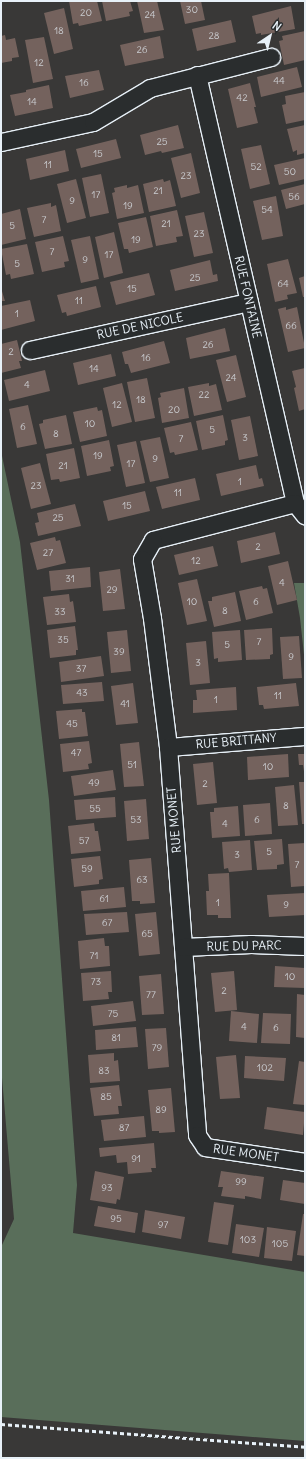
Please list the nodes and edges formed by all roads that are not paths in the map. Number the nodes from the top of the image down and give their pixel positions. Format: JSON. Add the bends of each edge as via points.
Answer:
{"nodes":[{"id":1,"x":272,"y":57,"type":"dead end"},
{"id":2,"x":197,"y":75,"type":"junction"},
{"id":3,"x":1,"y":142,"type":"edge"},
{"id":4,"x":249,"y":302,"type":"junction"},
{"id":5,"x":30,"y":350,"type":"dead end"},
{"id":6,"x":295,"y":502,"type":"junction"},
{"id":7,"x":305,"y":516,"type":"edge"},
{"id":8,"x":305,"y":736,"type":"edge"},
{"id":9,"x":168,"y":747,"type":"junction"},
{"id":10,"x":305,"y":946,"type":"edge"},
{"id":11,"x":183,"y":947,"type":"junction"},
{"id":12,"x":305,"y":1162,"type":"edge"}],
"edges":[{"from":1,"to":2,"type":"street"},
{"from":2,"to":3,"type":"street","via":[[150,88],[93,122]]},
{"from":2,"to":4,"type":"street","name":"RUE FONTAINE"},
{"from":4,"to":5,"type":"street","name":"RUE DE NICOLE"},
{"from":4,"to":6,"type":"street","name":"RUE FONTAINE"},
{"from":6,"to":7,"type":"street","name":"RUE FONTAINE"},
{"from":6,"to":9,"type":"street","name":"RUE MONET","via":[[154,540],[142,559]]},
{"from":8,"to":9,"type":"street","name":"RUE BRITTANY"},
{"from":9,"to":11,"type":"street","name":"RUE MONET"},
{"from":10,"to":11,"type":"street","name":"RUE DU PARC","via":[[252,944]]},
{"from":11,"to":12,"type":"street","name":"RUE MONET","via":[[197,1135],[204,1147]]}]}
